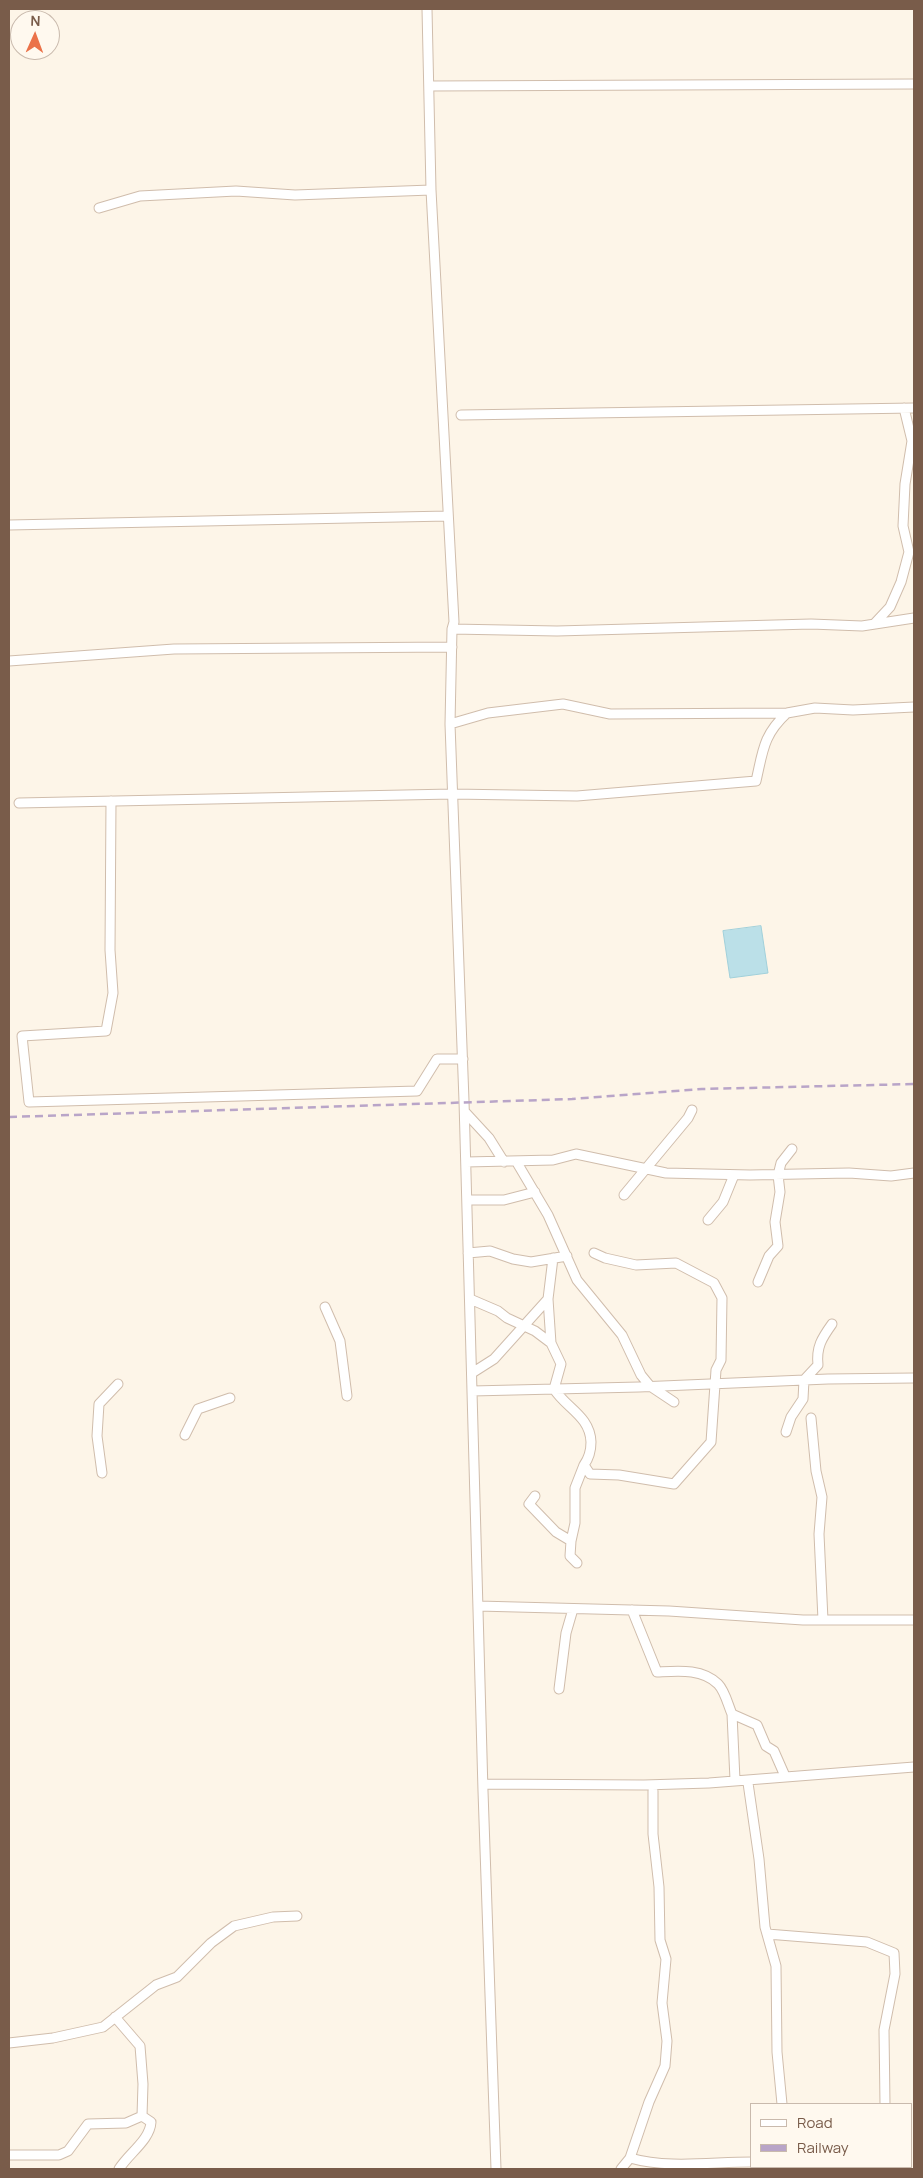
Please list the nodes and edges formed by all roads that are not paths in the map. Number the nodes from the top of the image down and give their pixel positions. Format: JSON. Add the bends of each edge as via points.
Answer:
{"nodes":[{"id":1,"x":427,"y":9,"type":"edge"},
{"id":2,"x":914,"y":84,"type":"edge"},
{"id":3,"x":428,"y":86,"type":"junction"},
{"id":4,"x":431,"y":190,"type":"junction"},
{"id":5,"x":99,"y":208,"type":"dead end"},
{"id":6,"x":904,"y":408,"type":"junction"},
{"id":7,"x":914,"y":408,"type":"edge"},
{"id":8,"x":461,"y":415,"type":"dead end"},
{"id":9,"x":448,"y":516,"type":"junction"},
{"id":10,"x":9,"y":525,"type":"edge"},
{"id":11,"x":914,"y":618,"type":"edge"},
{"id":12,"x":875,"y":623,"type":"junction"},
{"id":13,"x":452,"y":629,"type":"junction"},
{"id":14,"x":452,"y":647,"type":"junction"},
{"id":15,"x":9,"y":661,"type":"edge"},
{"id":16,"x":914,"y":707,"type":"edge"},
{"id":17,"x":787,"y":714,"type":"junction"},
{"id":18,"x":450,"y":724,"type":"junction"},
{"id":19,"x":452,"y":794,"type":"junction"},
{"id":20,"x":111,"y":801,"type":"junction"},
{"id":21,"x":19,"y":803,"type":"dead end"},
{"id":22,"x":463,"y":1059,"type":"junction"},
{"id":23,"x":692,"y":1110,"type":"dead end"},
{"id":24,"x":465,"y":1112,"type":"junction"},
{"id":25,"x":792,"y":1148,"type":"dead end"},
{"id":26,"x":516,"y":1161,"type":"junction"},
{"id":27,"x":466,"y":1162,"type":"junction"},
{"id":28,"x":504,"y":1162,"type":"junction"},
{"id":29,"x":647,"y":1169,"type":"junction"},
{"id":30,"x":914,"y":1173,"type":"edge"},
{"id":31,"x":734,"y":1175,"type":"junction"},
{"id":32,"x":778,"y":1175,"type":"junction"},
{"id":33,"x":535,"y":1192,"type":"junction"},
{"id":34,"x":624,"y":1195,"type":"dead end"},
{"id":35,"x":467,"y":1200,"type":"junction"},
{"id":36,"x":708,"y":1220,"type":"dead end"},
{"id":37,"x":468,"y":1253,"type":"junction"},
{"id":38,"x":594,"y":1253,"type":"dead end"},
{"id":39,"x":567,"y":1256,"type":"junction"},
{"id":40,"x":553,"y":1258,"type":"junction"},
{"id":41,"x":758,"y":1282,"type":"dead end"},
{"id":42,"x":470,"y":1299,"type":"junction"},
{"id":43,"x":548,"y":1300,"type":"junction"},
{"id":44,"x":325,"y":1307,"type":"dead end"},
{"id":45,"x":524,"y":1324,"type":"junction"},
{"id":46,"x":832,"y":1324,"type":"dead end"},
{"id":47,"x":551,"y":1343,"type":"junction"},
{"id":48,"x":472,"y":1373,"type":"junction"},
{"id":49,"x":914,"y":1378,"type":"edge"},
{"id":50,"x":804,"y":1380,"type":"junction"},
{"id":51,"x":714,"y":1383,"type":"junction"},
{"id":52,"x":118,"y":1384,"type":"dead end"},
{"id":53,"x":650,"y":1386,"type":"junction"},
{"id":54,"x":554,"y":1389,"type":"junction"},
{"id":55,"x":472,"y":1391,"type":"junction"},
{"id":56,"x":347,"y":1396,"type":"dead end"},
{"id":57,"x":230,"y":1398,"type":"dead end"},
{"id":58,"x":674,"y":1402,"type":"dead end"},
{"id":59,"x":811,"y":1418,"type":"dead end"},
{"id":60,"x":786,"y":1432,"type":"dead end"},
{"id":61,"x":185,"y":1435,"type":"dead end"},
{"id":62,"x":584,"y":1465,"type":"junction"},
{"id":63,"x":102,"y":1473,"type":"dead end"},
{"id":64,"x":535,"y":1496,"type":"dead end"},
{"id":65,"x":571,"y":1541,"type":"junction"},
{"id":66,"x":576,"y":1563,"type":"dead end"},
{"id":67,"x":478,"y":1606,"type":"junction"},
{"id":68,"x":573,"y":1609,"type":"junction"},
{"id":69,"x":632,"y":1610,"type":"junction"},
{"id":70,"x":823,"y":1620,"type":"junction"},
{"id":71,"x":914,"y":1620,"type":"edge"},
{"id":72,"x":559,"y":1689,"type":"dead end"},
{"id":73,"x":732,"y":1714,"type":"junction"},
{"id":74,"x":914,"y":1767,"type":"edge"},
{"id":75,"x":785,"y":1776,"type":"junction"},
{"id":76,"x":735,"y":1780,"type":"junction"},
{"id":77,"x":748,"y":1783,"type":"dead end"},
{"id":78,"x":483,"y":1784,"type":"junction"},
{"id":79,"x":653,"y":1791,"type":"dead end"},
{"id":80,"x":297,"y":1916,"type":"dead end"},
{"id":81,"x":767,"y":1934,"type":"junction"},
{"id":82,"x":116,"y":2018,"type":"junction"},
{"id":83,"x":9,"y":2043,"type":"edge"},
{"id":84,"x":782,"y":2103,"type":"edge"},
{"id":85,"x":885,"y":2103,"type":"edge"},
{"id":86,"x":142,"y":2116,"type":"junction"},
{"id":87,"x":9,"y":2156,"type":"edge"},
{"id":88,"x":630,"y":2158,"type":"junction"},
{"id":89,"x":750,"y":2162,"type":"edge"},
{"id":90,"x":119,"y":2169,"type":"edge"},
{"id":91,"x":496,"y":2169,"type":"edge"},
{"id":92,"x":621,"y":2169,"type":"edge"}],
"edges":[{"from":1,"to":3,"type":"street"},
{"from":2,"to":3,"type":"street"},
{"from":3,"to":4,"type":"street"},
{"from":4,"to":5,"type":"street","via":[[295,195],[236,191],[140,196]]},
{"from":4,"to":9,"type":"street"},
{"from":6,"to":7,"type":"street"},
{"from":6,"to":8,"type":"street"},
{"from":6,"to":12,"type":"street","via":[[912,441],[903,526],[909,552],[890,607]]},
{"from":9,"to":10,"type":"street"},
{"from":9,"to":13,"type":"street"},
{"from":11,"to":12,"type":"street"},
{"from":12,"to":13,"type":"street","via":[[862,626],[811,624],[557,631]]},
{"from":13,"to":14,"type":"street"},
{"from":14,"to":15,"type":"street","via":[[174,649]]},
{"from":14,"to":18,"type":"street"},
{"from":16,"to":17,"type":"street","via":[[815,708]]},
{"from":17,"to":18,"type":"street","via":[[610,714],[564,704],[488,713]]},
{"from":17,"to":19,"type":"street","via":[[773,726],[765,740],[756,781],[577,796]]},
{"from":18,"to":19,"type":"street"},
{"from":19,"to":20,"type":"street"},
{"from":19,"to":22,"type":"street"},
{"from":20,"to":21,"type":"street"},
{"from":20,"to":22,"type":"street","via":[[110,950],[113,993],[106,1031],[22,1036],[29,1102],[418,1091],[437,1059]]},
{"from":22,"to":24,"type":"street"},
{"from":23,"to":29,"type":"street"},
{"from":24,"to":27,"type":"street"},
{"from":24,"to":28,"type":"street","via":[[489,1138]]},
{"from":25,"to":32,"type":"street","via":[[781,1163]]},
{"from":26,"to":28,"type":"street"},
{"from":26,"to":29,"type":"street","via":[[553,1160],[576,1154]]},
{"from":26,"to":33,"type":"street"},
{"from":27,"to":28,"type":"street"},
{"from":27,"to":35,"type":"street"},
{"from":29,"to":31,"type":"street","via":[[666,1173]]},
{"from":29,"to":34,"type":"street"},
{"from":30,"to":32,"type":"street","via":[[890,1176],[849,1173]]},
{"from":31,"to":32,"type":"street"},
{"from":31,"to":36,"type":"street","via":[[723,1202]]},
{"from":32,"to":41,"type":"street","via":[[780,1192],[775,1222],[778,1246],[769,1256]]},
{"from":33,"to":35,"type":"street","via":[[504,1200]]},
{"from":33,"to":39,"type":"street"},
{"from":35,"to":37,"type":"street"},
{"from":37,"to":40,"type":"street","via":[[490,1250],[512,1259],[532,1262]]},
{"from":37,"to":42,"type":"street"},
{"from":38,"to":51,"type":"street","via":[[636,1265],[676,1264],[714,1283],[722,1298],[721,1360]]},
{"from":39,"to":40,"type":"street"},
{"from":39,"to":53,"type":"street","via":[[577,1280],[622,1335],[641,1376]]},
{"from":40,"to":43,"type":"street"},
{"from":42,"to":45,"type":"street"},
{"from":42,"to":48,"type":"street"},
{"from":43,"to":45,"type":"street"},
{"from":43,"to":47,"type":"street"},
{"from":44,"to":56,"type":"street","via":[[340,1341]]},
{"from":45,"to":47,"type":"street"},
{"from":45,"to":48,"type":"street","via":[[494,1359]]},
{"from":46,"to":50,"type":"street","via":[[819,1342],[816,1353],[818,1365]]},
{"from":47,"to":54,"type":"street","via":[[561,1364]]},
{"from":48,"to":55,"type":"street"},
{"from":49,"to":50,"type":"street"},
{"from":50,"to":51,"type":"street"},
{"from":50,"to":60,"type":"street","via":[[803,1399]]},
{"from":51,"to":53,"type":"street"},
{"from":51,"to":62,"type":"street","via":[[711,1442],[674,1484],[590,1474]]},
{"from":52,"to":63,"type":"street","via":[[99,1404],[97,1436]]},
{"from":53,"to":54,"type":"street"},
{"from":53,"to":58,"type":"street"},
{"from":54,"to":55,"type":"street"},
{"from":54,"to":62,"type":"street","via":[[591,1431],[591,1448]]},
{"from":55,"to":67,"type":"street"},
{"from":57,"to":61,"type":"street","via":[[198,1409]]},
{"from":59,"to":70,"type":"street","via":[[822,1497],[819,1534]]},
{"from":62,"to":65,"type":"street","via":[[575,1488],[575,1523]]},
{"from":64,"to":65,"type":"street","via":[[529,1504],[556,1532]]},
{"from":65,"to":66,"type":"street","via":[[570,1556]]},
{"from":67,"to":68,"type":"street"},
{"from":67,"to":78,"type":"street"},
{"from":68,"to":69,"type":"street"},
{"from":68,"to":72,"type":"street","via":[[566,1633]]},
{"from":69,"to":70,"type":"street"},
{"from":69,"to":73,"type":"street","via":[[657,1672],[685,1670],[703,1675],[718,1684]]},
{"from":70,"to":71,"type":"street"},
{"from":73,"to":75,"type":"street","via":[[757,1725]]},
{"from":73,"to":76,"type":"street"},
{"from":74,"to":75,"type":"street"},
{"from":75,"to":76,"type":"street"},
{"from":76,"to":78,"type":"street","via":[[644,1785]]},
{"from":77,"to":81,"type":"street"},
{"from":78,"to":91,"type":"street"},
{"from":79,"to":88,"type":"street","via":[[660,1940],[666,1959],[662,2003],[667,2041],[665,2066],[648,2102]]},
{"from":80,"to":82,"type":"street","via":[[273,1917],[234,1926],[211,1943],[178,1977],[156,1985]]},
{"from":81,"to":84,"type":"street","via":[[778,1980],[776,2052]]},
{"from":81,"to":85,"type":"street","via":[[866,1942],[894,1953],[895,1974],[884,2030]]},
{"from":82,"to":83,"type":"street","via":[[103,2027]]},
{"from":82,"to":86,"type":"street","via":[[140,2046]]},
{"from":86,"to":87,"type":"street","via":[[126,2124],[88,2124],[68,2151],[58,2155]]},
{"from":86,"to":90,"type":"street","via":[[151,2122],[150,2133]]},
{"from":88,"to":89,"type":"street","via":[[649,2164]]},
{"from":88,"to":92,"type":"street"}]}
